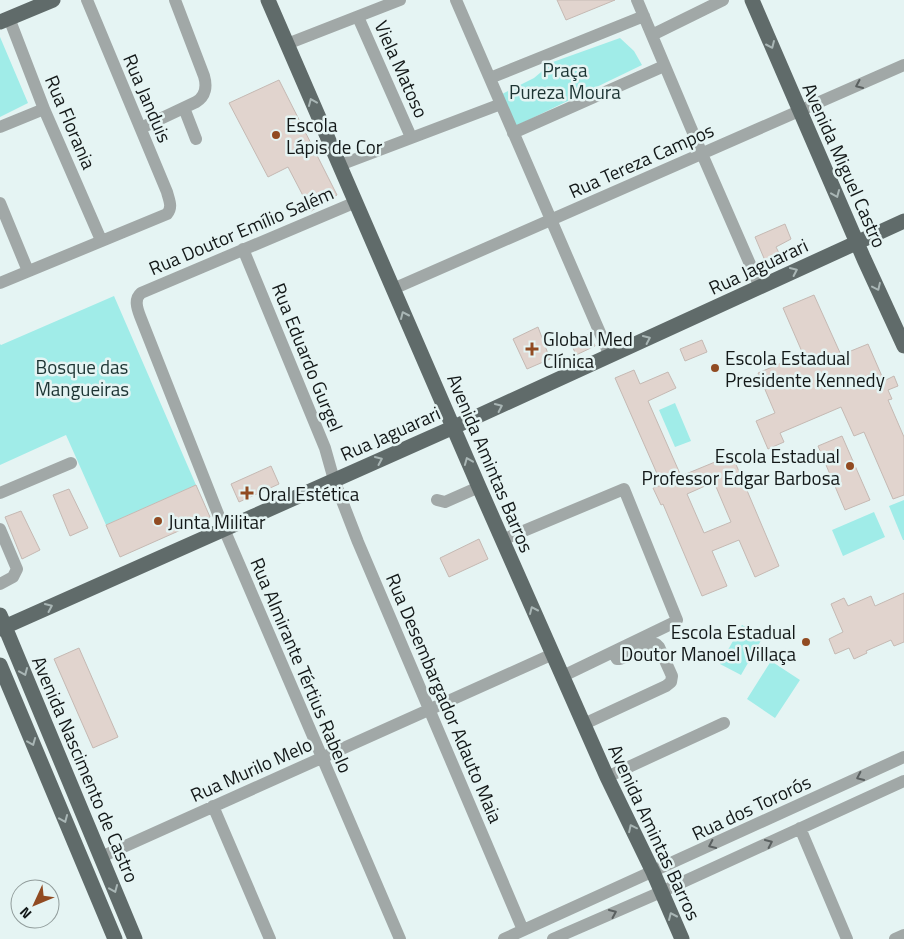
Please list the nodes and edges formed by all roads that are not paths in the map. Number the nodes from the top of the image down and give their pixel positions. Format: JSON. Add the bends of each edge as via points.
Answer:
{"nodes":[{"id":1,"x":53,"y":0,"type":"edge"},
{"id":2,"x":87,"y":0,"type":"edge"},
{"id":3,"x":175,"y":0,"type":"edge"},
{"id":4,"x":268,"y":0,"type":"edge"},
{"id":5,"x":400,"y":0,"type":"edge"},
{"id":6,"x":456,"y":0,"type":"edge"},
{"id":7,"x":637,"y":0,"type":"edge"},
{"id":8,"x":723,"y":0,"type":"edge"},
{"id":9,"x":752,"y":0,"type":"edge"},
{"id":10,"x":644,"y":16,"type":"junction"},
{"id":11,"x":358,"y":17,"type":"junction"},
{"id":12,"x":4,"y":20,"type":"edge"},
{"id":13,"x":652,"y":36,"type":"junction"},
{"id":14,"x":287,"y":44,"type":"junction"},
{"id":15,"x":664,"y":66,"type":"junction"},
{"id":16,"x":904,"y":66,"type":"edge"},
{"id":17,"x":490,"y":78,"type":"junction"},
{"id":18,"x":501,"y":104,"type":"junction"},
{"id":19,"x":44,"y":108,"type":"junction"},
{"id":20,"x":184,"y":108,"type":"junction"},
{"id":21,"x":800,"y":111,"type":"junction"},
{"id":22,"x":0,"y":127,"type":"edge"},
{"id":23,"x":140,"y":128,"type":"junction"},
{"id":24,"x":513,"y":134,"type":"junction"},
{"id":25,"x":411,"y":137,"type":"junction"},
{"id":26,"x":196,"y":139,"type":"dead end"},
{"id":27,"x":702,"y":154,"type":"junction"},
{"id":28,"x":340,"y":165,"type":"junction"},
{"id":29,"x":356,"y":202,"type":"junction"},
{"id":30,"x":0,"y":203,"type":"edge"},
{"id":31,"x":552,"y":219,"type":"junction"},
{"id":32,"x":904,"y":221,"type":"edge"},
{"id":33,"x":101,"y":240,"type":"junction"},
{"id":34,"x":857,"y":242,"type":"junction"},
{"id":35,"x":243,"y":249,"type":"junction"},
{"id":36,"x":28,"y":271,"type":"junction"},
{"id":37,"x":0,"y":283,"type":"edge"},
{"id":38,"x":760,"y":287,"type":"junction"},
{"id":39,"x":392,"y":289,"type":"junction"},
{"id":40,"x":141,"y":293,"type":"joint"},
{"id":41,"x":904,"y":346,"type":"edge"},
{"id":42,"x":610,"y":356,"type":"junction"},
{"id":43,"x":454,"y":427,"type":"junction"},
{"id":44,"x":72,"y":463,"type":"dead end"},
{"id":45,"x":334,"y":480,"type":"junction"},
{"id":46,"x":479,"y":487,"type":"junction"},
{"id":47,"x":0,"y":493,"type":"edge"},
{"id":48,"x":436,"y":500,"type":"dead end"},
{"id":49,"x":0,"y":529,"type":"edge"},
{"id":50,"x":224,"y":529,"type":"junction"},
{"id":51,"x":502,"y":540,"type":"junction"},
{"id":52,"x":0,"y":584,"type":"edge"},
{"id":53,"x":2,"y":624,"type":"edge"},
{"id":54,"x":612,"y":652,"type":"junction"},
{"id":55,"x":553,"y":654,"type":"junction"},
{"id":56,"x":0,"y":665,"type":"edge"},
{"id":57,"x":563,"y":676,"type":"junction"},
{"id":58,"x":429,"y":709,"type":"junction"},
{"id":59,"x":724,"y":723,"type":"dead end"},
{"id":60,"x":584,"y":724,"type":"junction"},
{"id":61,"x":322,"y":757,"type":"junction"},
{"id":62,"x":904,"y":757,"type":"edge"},
{"id":63,"x":45,"y":774,"type":"junction"},
{"id":64,"x":607,"y":777,"type":"junction"},
{"id":65,"x":904,"y":781,"type":"edge"},
{"id":66,"x":76,"y":795,"type":"junction"},
{"id":67,"x":213,"y":806,"type":"junction"},
{"id":68,"x":800,"y":828,"type":"junction"},
{"id":69,"x":101,"y":856,"type":"junction"},
{"id":70,"x":653,"y":872,"type":"junction"},
{"id":71,"x":661,"y":892,"type":"junction"},
{"id":72,"x":560,"y":914,"type":"junction"},
{"id":73,"x":523,"y":930,"type":"junction"},
{"id":74,"x":568,"y":933,"type":"junction"},
{"id":75,"x":904,"y":935,"type":"edge"},
{"id":76,"x":115,"y":939,"type":"edge"},
{"id":77,"x":135,"y":939,"type":"edge"},
{"id":78,"x":270,"y":939,"type":"edge"},
{"id":79,"x":400,"y":939,"type":"edge"},
{"id":80,"x":504,"y":939,"type":"edge"},
{"id":81,"x":553,"y":939,"type":"edge"},
{"id":82,"x":682,"y":939,"type":"edge"},
{"id":83,"x":847,"y":939,"type":"edge"},
{"id":84,"x":895,"y":939,"type":"edge"}],
"edges":[{"from":1,"to":12,"type":"main road"},
{"from":2,"to":23,"type":"street","name":"Rua Janduis"},
{"from":3,"to":20,"type":"street","via":[[206,84],[202,97]]},
{"from":4,"to":14,"type":"main road","name":"Avenida Amintas Barros"},
{"from":5,"to":11,"type":"street"},
{"from":6,"to":17,"type":"street"},
{"from":7,"to":10,"type":"street"},
{"from":8,"to":13,"type":"street"},
{"from":9,"to":21,"type":"main road","name":"Avenida Miguel Castro","one_way":true},
{"from":10,"to":13,"type":"street"},
{"from":10,"to":17,"type":"street"},
{"from":11,"to":14,"type":"street"},
{"from":11,"to":25,"type":"street","name":"Viela Matoso"},
{"from":12,"to":19,"type":"street","name":"Rua Florania"},
{"from":13,"to":15,"type":"street"},
{"from":28,"to":14,"type":"main road","name":"Avenida Amintas Barros","one_way":true},
{"from":15,"to":24,"type":"street"},
{"from":15,"to":27,"type":"street"},
{"from":16,"to":21,"type":"street","name":"Rua Tereza Campos","one_way":true},
{"from":17,"to":18,"type":"street"},
{"from":18,"to":24,"type":"street"},
{"from":18,"to":25,"type":"street"},
{"from":19,"to":22,"type":"street"},
{"from":19,"to":33,"type":"street","name":"Rua Florania"},
{"from":20,"to":23,"type":"street"},
{"from":20,"to":26,"type":"street"},
{"from":21,"to":27,"type":"street","name":"Rua Tereza Campos"},
{"from":21,"to":34,"type":"main road","name":"Avenida Miguel Castro","one_way":true},
{"from":23,"to":33,"type":"street","name":"Rua Janduis","via":[[167,192],[169,212]]},
{"from":24,"to":31,"type":"street"},
{"from":25,"to":28,"type":"street"},
{"from":27,"to":31,"type":"street","name":"Rua Tereza Campos"},
{"from":27,"to":38,"type":"street"},
{"from":28,"to":29,"type":"main road","name":"Avenida Amintas Barros"},
{"from":29,"to":35,"type":"street","name":"Rua Doutor Emílio Salém"},
{"from":29,"to":39,"type":"main road","name":"Avenida Amintas Barros"},
{"from":30,"to":36,"type":"street"},
{"from":31,"to":39,"type":"street","name":"Rua Tereza Campos"},
{"from":31,"to":42,"type":"street"},
{"from":32,"to":34,"type":"main road","name":"Rua Jaguarari"},
{"from":33,"to":36,"type":"street"},
{"from":38,"to":34,"type":"main road","name":"Rua Jaguarari","one_way":true},
{"from":34,"to":41,"type":"main road","name":"Avenida Miguel Castro","one_way":true},
{"from":35,"to":40,"type":"street","name":"Rua Doutor Emílio Salém"},
{"from":35,"to":45,"type":"street","name":"Rua Eduardo Gurgel","via":[[325,448]]},
{"from":36,"to":37,"type":"street"},
{"from":42,"to":38,"type":"main road","name":"Rua Jaguarari","one_way":true},
{"from":43,"to":39,"type":"main road","name":"Avenida Amintas Barros","one_way":true},
{"from":40,"to":50,"type":"street","name":"Rua Almirante Tértius Rabelo","via":[[136,302],[140,316]]},
{"from":43,"to":42,"type":"main road","name":"Rua Jaguarari","one_way":true},
{"from":45,"to":43,"type":"main road","name":"Rua Jaguarari","one_way":true},
{"from":46,"to":43,"type":"main road","name":"Avenida Amintas Barros","one_way":true},
{"from":44,"to":47,"type":"street"},
{"from":45,"to":50,"type":"main road","name":"Rua Jaguarari"},
{"from":45,"to":58,"type":"street","name":"Rua Desembargador Adauto Maia"},
{"from":46,"to":48,"type":"street","via":[[446,502]]},
{"from":46,"to":51,"type":"main road","name":"Avenida Amintas Barros"},
{"from":49,"to":52,"type":"street","via":[[17,569],[13,577]]},
{"from":53,"to":50,"type":"main road","name":"Rua Jaguarari","one_way":true},
{"from":50,"to":61,"type":"street","name":"Rua Almirante Tértius Rabelo"},
{"from":51,"to":54,"type":"street","via":[[624,489],[677,620]]},
{"from":55,"to":51,"type":"main road","name":"Avenida Amintas Barros","one_way":true},
{"from":53,"to":66,"type":"main road","name":"Avenida Nascimento de Castro","one_way":true},
{"from":54,"to":57,"type":"street"},
{"from":54,"to":60,"type":"street","via":[[616,659],[620,659],[656,644],[672,676],[671,682]]},
{"from":55,"to":57,"type":"main road","name":"Avenida Amintas Barros"},
{"from":55,"to":58,"type":"street","name":"Rua Murilo Melo"},
{"from":56,"to":63,"type":"main road","name":"Avenida Nascimento de Castro","one_way":true},
{"from":57,"to":60,"type":"main road","name":"Avenida Amintas Barros"},
{"from":58,"to":61,"type":"street","name":"Rua Murilo Melo"},
{"from":58,"to":73,"type":"street","name":"Rua Desembargador Adauto Maia"},
{"from":59,"to":64,"type":"street"},
{"from":60,"to":64,"type":"main road","name":"Avenida Amintas Barros"},
{"from":61,"to":67,"type":"street","name":"Rua Murilo Melo"},
{"from":61,"to":79,"type":"street","name":"Rua Almirante Tértius Rabelo"},
{"from":62,"to":70,"type":"street","name":"Rua dos Tororós","one_way":true},
{"from":63,"to":66,"type":"main road"},
{"from":63,"to":76,"type":"main road","name":"Avenida Nascimento de Castro","one_way":true},
{"from":70,"to":64,"type":"main road","name":"Avenida Amintas Barros","one_way":true},
{"from":65,"to":68,"type":"street","name":"Rua dos Tororós"},
{"from":66,"to":69,"type":"main road","name":"Avenida Nascimento de Castro"},
{"from":67,"to":69,"type":"street","name":"Rua Murilo Melo"},
{"from":67,"to":78,"type":"street"},
{"from":71,"to":68,"type":"street","name":"Rua dos Tororós","one_way":true},
{"from":68,"to":83,"type":"street"},
{"from":69,"to":77,"type":"main road","name":"Avenida Nascimento de Castro","one_way":true},
{"from":70,"to":71,"type":"main road","name":"Avenida Amintas Barros"},
{"from":70,"to":72,"type":"street","name":"Rua dos Tororós"},
{"from":74,"to":71,"type":"street","name":"Rua dos Tororós","one_way":true},
{"from":82,"to":71,"type":"main road","name":"Avenida Amintas Barros","one_way":true},
{"from":72,"to":73,"type":"street","name":"Rua dos Tororós"},
{"from":72,"to":74,"type":"street"},
{"from":73,"to":80,"type":"street","name":"Rua dos Tororós"},
{"from":74,"to":81,"type":"street","name":"Rua dos Tororós"},
{"from":75,"to":84,"type":"street"}]}
